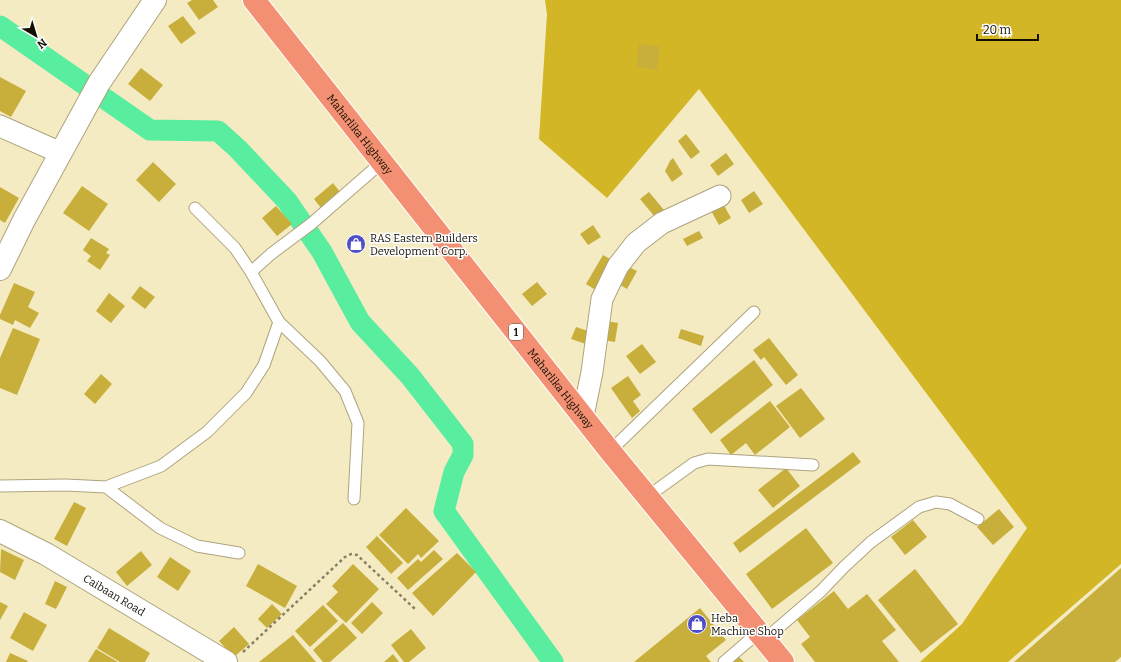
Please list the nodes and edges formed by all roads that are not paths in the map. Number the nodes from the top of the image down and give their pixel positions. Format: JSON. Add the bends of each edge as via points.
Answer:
{"nodes":[{"id":1,"x":155,"y":0,"type":"edge"},
{"id":2,"x":254,"y":0,"type":"edge"},
{"id":3,"x":0,"y":126,"type":"edge"},
{"id":4,"x":61,"y":153,"type":"junction"},
{"id":5,"x":382,"y":163,"type":"junction"},
{"id":6,"x":720,"y":196,"type":"dead end"},
{"id":7,"x":195,"y":208,"type":"dead end"},
{"id":8,"x":0,"y":269,"type":"edge"},
{"id":9,"x":251,"y":272,"type":"junction"},
{"id":10,"x":754,"y":312,"type":"dead end"},
{"id":11,"x":279,"y":322,"type":"junction"},
{"id":12,"x":583,"y":416,"type":"junction"},
{"id":13,"x":610,"y":451,"type":"junction"},
{"id":14,"x":813,"y":465,"type":"dead end"},
{"id":15,"x":0,"y":486,"type":"edge"},
{"id":16,"x":106,"y":487,"type":"junction"},
{"id":17,"x":647,"y":497,"type":"junction"},
{"id":18,"x":354,"y":499,"type":"dead end"},
{"id":19,"x":978,"y":519,"type":"dead end"},
{"id":20,"x":0,"y":531,"type":"edge"},
{"id":21,"x":239,"y":553,"type":"dead end"},
{"id":22,"x":761,"y":636,"type":"junction"},
{"id":23,"x":234,"y":657,"type":"edge"},
{"id":24,"x":724,"y":662,"type":"edge"},
{"id":25,"x":783,"y":662,"type":"edge"}],
"edges":[{"from":1,"to":4,"type":"street","via":[[100,83]]},
{"from":2,"to":5,"type":"highway","name":"Maharlika Highway","number":"1"},
{"from":3,"to":4,"type":"street"},
{"from":4,"to":8,"type":"street"},
{"from":5,"to":9,"type":"lane"},
{"from":5,"to":12,"type":"highway","name":"Maharlika Highway","number":"1"},
{"from":6,"to":12,"type":"street","via":[[662,223],[636,242],[618,266],[602,299]]},
{"from":7,"to":9,"type":"lane","via":[[235,248]]},
{"from":9,"to":11,"type":"lane"},
{"from":10,"to":13,"type":"lane"},
{"from":11,"to":16,"type":"lane","via":[[264,365],[246,393],[207,432],[161,466]]},
{"from":11,"to":18,"type":"lane","via":[[320,361],[344,391],[358,423]]},
{"from":12,"to":13,"type":"highway","name":"Maharlika Highway","number":"1"},
{"from":13,"to":17,"type":"highway","name":"Maharlika Highway","number":"1"},
{"from":14,"to":17,"type":"lane","via":[[708,459],[694,463]]},
{"from":15,"to":16,"type":"lane"},
{"from":16,"to":21,"type":"lane","via":[[160,528],[197,546]]},
{"from":17,"to":22,"type":"highway","name":"Maharlika Highway","number":"1"},
{"from":19,"to":22,"type":"lane","via":[[950,504],[936,502],[919,507],[871,542],[821,591]]},
{"from":20,"to":23,"type":"street","name":"Caibaan Road"},
{"from":22,"to":24,"type":"lane"},
{"from":22,"to":25,"type":"highway","name":"Maharlika Highway","number":"1"}]}
